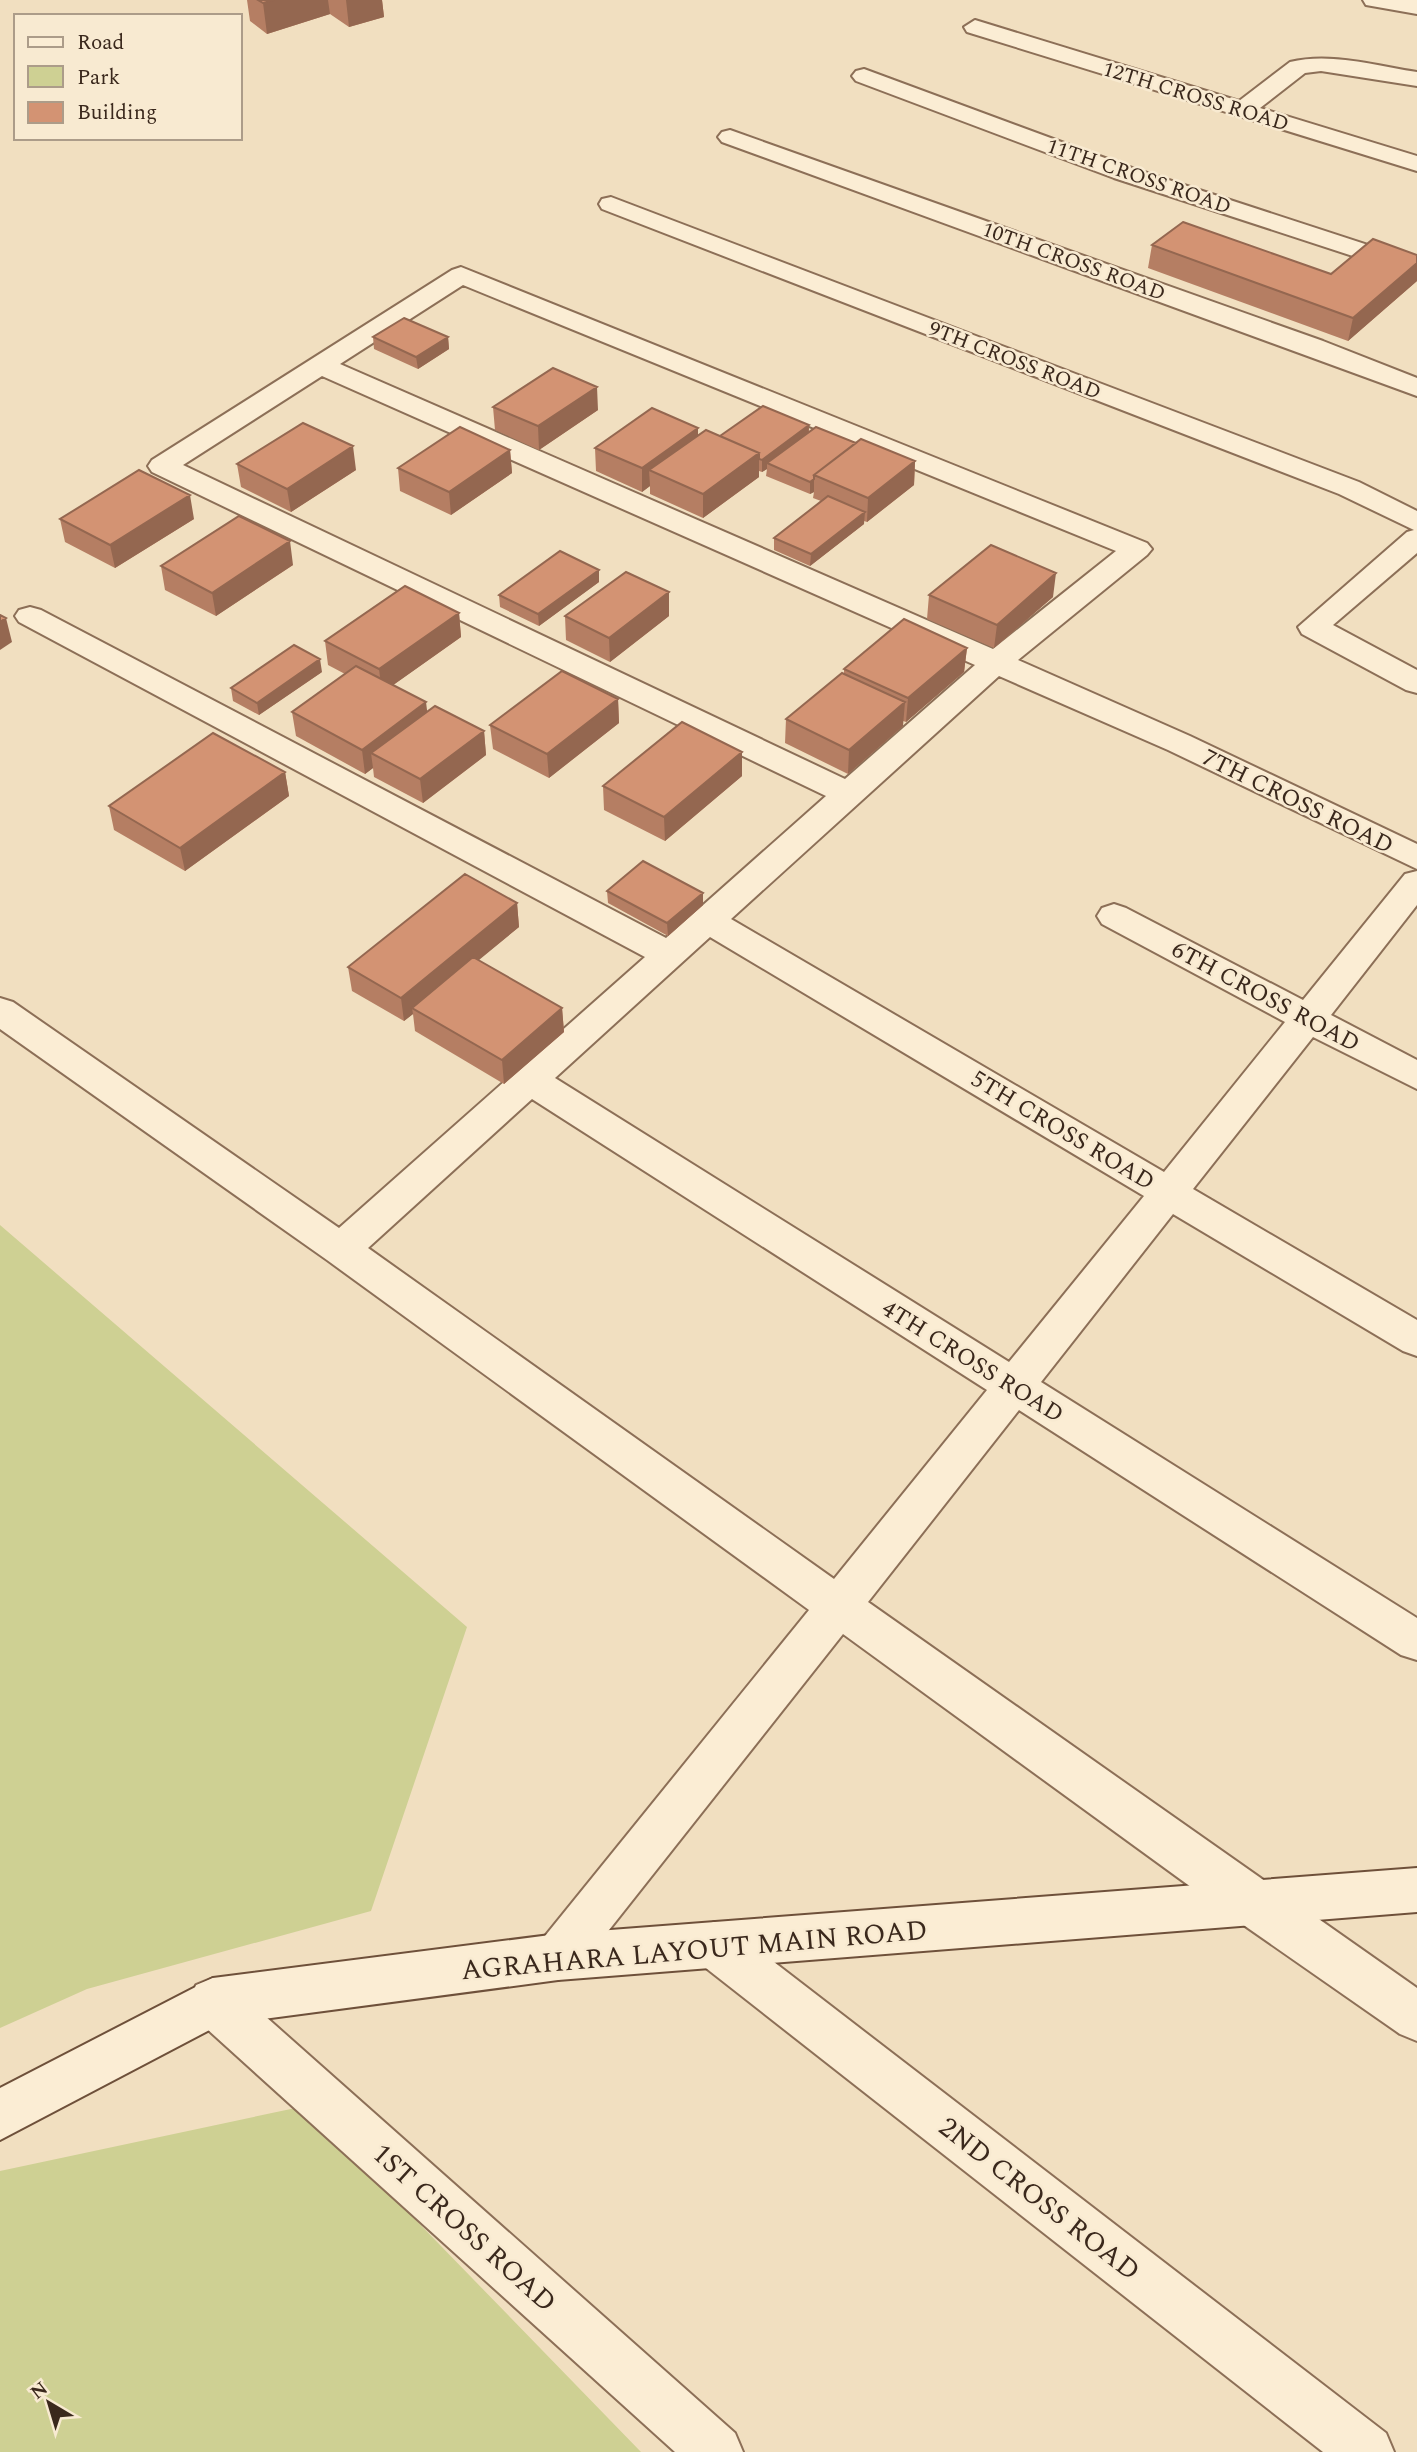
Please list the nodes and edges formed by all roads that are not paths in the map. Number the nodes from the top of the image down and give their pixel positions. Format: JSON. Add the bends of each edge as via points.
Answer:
{"nodes":[{"id":1,"x":1374,"y":0,"type":"edge"},
{"id":2,"x":1417,"y":7,"type":"edge"},
{"id":3,"x":975,"y":27,"type":"dead end"},
{"id":4,"x":864,"y":76,"type":"dead end"},
{"id":5,"x":1417,"y":79,"type":"edge"},
{"id":6,"x":1243,"y":110,"type":"junction"},
{"id":7,"x":730,"y":137,"type":"dead end"},
{"id":8,"x":1417,"y":164,"type":"edge"},
{"id":9,"x":611,"y":204,"type":"dead end"},
{"id":10,"x":1417,"y":269,"type":"edge"},
{"id":11,"x":320,"y":365,"type":"junction"},
{"id":12,"x":1417,"y":388,"type":"edge"},
{"id":13,"x":1417,"y":522,"type":"edge"},
{"id":14,"x":1417,"y":538,"type":"edge"},
{"id":15,"x":30,"y":617,"type":"dead end"},
{"id":16,"x":994,"y":664,"type":"junction"},
{"id":17,"x":1417,"y":682,"type":"edge"},
{"id":18,"x":849,"y":794,"type":"junction"},
{"id":19,"x":1417,"y":858,"type":"edge"},
{"id":20,"x":1417,"y":882,"type":"edge"},
{"id":21,"x":1114,"y":916,"type":"dead end"},
{"id":22,"x":709,"y":920,"type":"junction"},
{"id":23,"x":670,"y":955,"type":"junction"},
{"id":24,"x":0,"y":1011,"type":"edge"},
{"id":25,"x":1309,"y":1019,"type":"junction"},
{"id":26,"x":1417,"y":1076,"type":"edge"},
{"id":27,"x":530,"y":1080,"type":"junction"},
{"id":28,"x":1170,"y":1193,"type":"junction"},
{"id":29,"x":341,"y":1249,"type":"junction"},
{"id":30,"x":1417,"y":1340,"type":"edge"},
{"id":31,"x":1015,"y":1387,"type":"junction"},
{"id":32,"x":838,"y":1607,"type":"junction"},
{"id":33,"x":1417,"y":1640,"type":"edge"},
{"id":34,"x":1417,"y":1890,"type":"edge"},
{"id":35,"x":1252,"y":1903,"type":"junction"},
{"id":36,"x":714,"y":1945,"type":"junction"},
{"id":37,"x":558,"y":1957,"type":"junction"},
{"id":38,"x":213,"y":2002,"type":"junction"},
{"id":39,"x":1417,"y":2017,"type":"edge"},
{"id":40,"x":0,"y":2115,"type":"edge"},
{"id":41,"x":1357,"y":2449,"type":"edge"},
{"id":42,"x":716,"y":2452,"type":"edge"}],
"edges":[{"from":1,"to":2,"type":"street"},
{"from":3,"to":6,"type":"street","name":"12TH CROSS ROAD"},
{"from":4,"to":10,"type":"street","name":"11TH CROSS ROAD","via":[[1123,173]]},
{"from":5,"to":6,"type":"street","via":[[1321,64],[1298,67]]},
{"from":6,"to":8,"type":"street","name":"12TH CROSS ROAD"},
{"from":7,"to":12,"type":"street","name":"10TH CROSS ROAD"},
{"from":9,"to":13,"type":"street","name":"9TH CROSS ROAD","via":[[1349,488]]},
{"from":11,"to":16,"type":"street","name":"7TH CROSS ROAD"},
{"from":11,"to":16,"type":"street","via":[[461,275],[1137,549]]},
{"from":11,"to":18,"type":"street","via":[[162,466]]},
{"from":14,"to":17,"type":"street","via":[[1313,627]]},
{"from":15,"to":23,"type":"street"},
{"from":16,"to":18,"type":"street"},
{"from":16,"to":19,"type":"street","name":"7TH CROSS ROAD","via":[[1179,743]]},
{"from":18,"to":22,"type":"street"},
{"from":20,"to":25,"type":"street"},
{"from":21,"to":25,"type":"street","name":"6TH CROSS ROAD"},
{"from":22,"to":23,"type":"street"},
{"from":22,"to":28,"type":"street","name":"5TH CROSS ROAD"},
{"from":23,"to":27,"type":"street"},
{"from":24,"to":29,"type":"street"},
{"from":25,"to":26,"type":"street","name":"6TH CROSS ROAD"},
{"from":25,"to":28,"type":"street"},
{"from":27,"to":29,"type":"street"},
{"from":27,"to":31,"type":"street","name":"4TH CROSS ROAD"},
{"from":28,"to":30,"type":"street","name":"5TH CROSS ROAD"},
{"from":28,"to":31,"type":"street"},
{"from":29,"to":32,"type":"street"},
{"from":31,"to":32,"type":"street"},
{"from":31,"to":33,"type":"street","name":"4TH CROSS ROAD"},
{"from":32,"to":35,"type":"street"},
{"from":32,"to":37,"type":"street"},
{"from":34,"to":35,"type":"street","name":"AGRAHARA LAYOUT MAIN ROAD"},
{"from":35,"to":36,"type":"street","name":"AGRAHARA LAYOUT MAIN ROAD"},
{"from":35,"to":39,"type":"street"},
{"from":36,"to":37,"type":"street","name":"AGRAHARA LAYOUT MAIN ROAD"},
{"from":36,"to":41,"type":"street","name":"2ND CROSS ROAD"},
{"from":37,"to":38,"type":"street","name":"AGRAHARA LAYOUT MAIN ROAD"},
{"from":38,"to":40,"type":"street","name":"AGRAHARA LAYOUT MAIN ROAD"},
{"from":38,"to":42,"type":"street","name":"1ST CROSS ROAD"}]}
